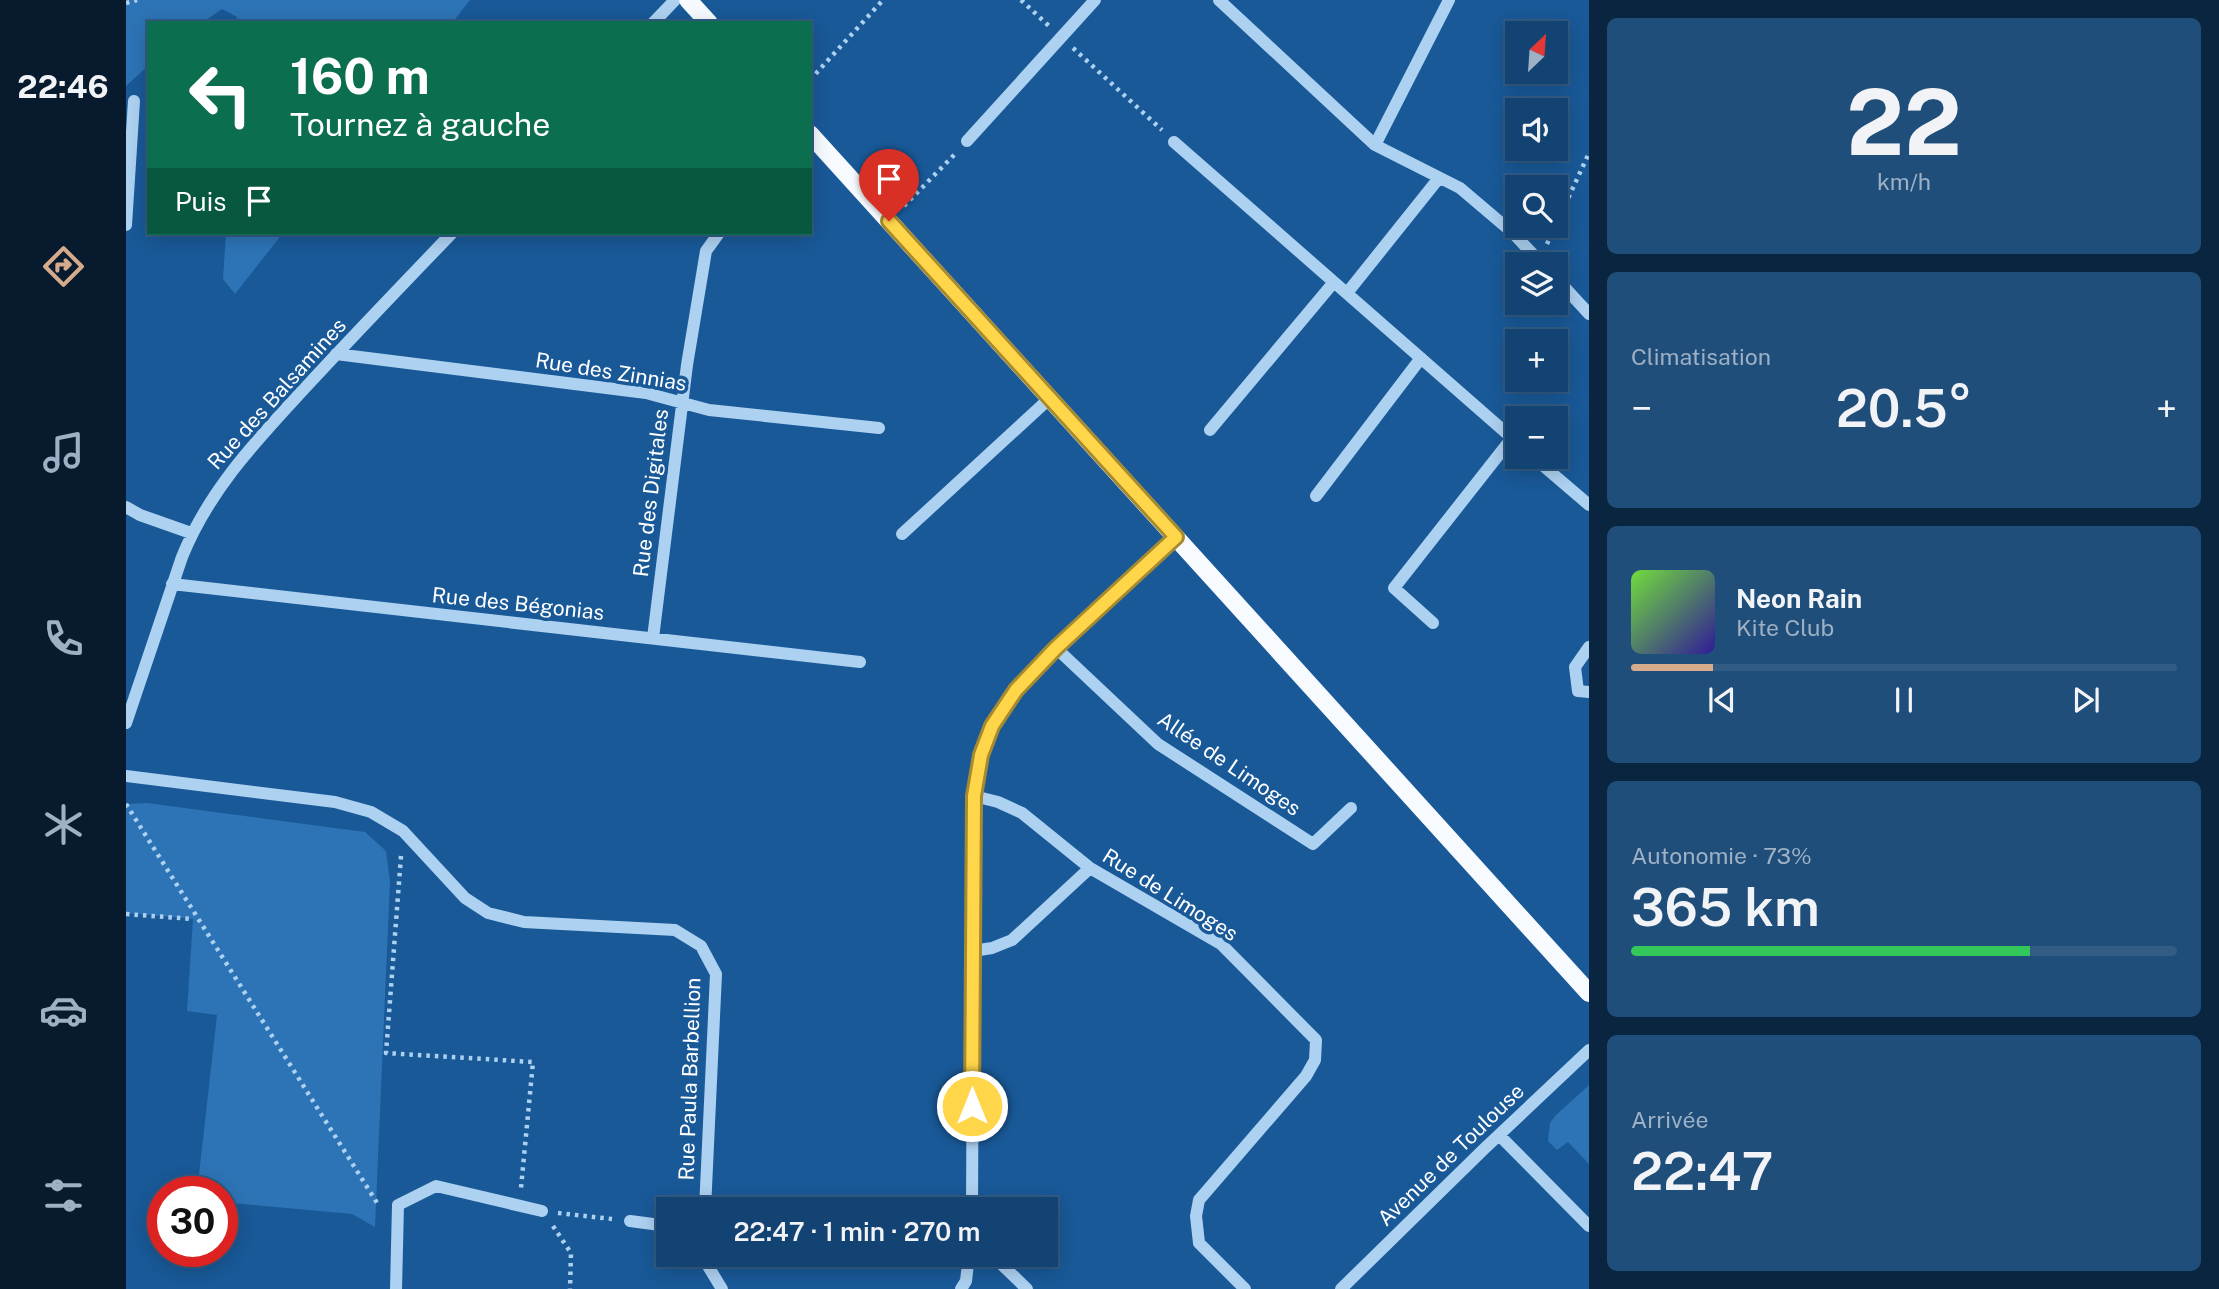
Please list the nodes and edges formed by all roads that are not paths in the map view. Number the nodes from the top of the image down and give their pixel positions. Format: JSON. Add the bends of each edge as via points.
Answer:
{"nodes":[{"id":1,"x":675,"y":0,"type":"edge"},
{"id":2,"x":1095,"y":0,"type":"edge"},
{"id":3,"x":1219,"y":0,"type":"edge"},
{"id":4,"x":1449,"y":0,"type":"edge"},
{"id":5,"x":694,"y":2,"type":"edge"},
{"id":6,"x":655,"y":21,"type":"edge"},
{"id":7,"x":708,"y":21,"type":"edge"},
{"id":8,"x":134,"y":101,"type":"dead end"},
{"id":9,"x":967,"y":141,"type":"road end"},
{"id":10,"x":1174,"y":142,"type":"road end"},
{"id":11,"x":813,"y":143,"type":"edge"},
{"id":12,"x":1375,"y":145,"type":"junction"},
{"id":13,"x":1439,"y":178,"type":"junction"},
{"id":14,"x":126,"y":225,"type":"edge"},
{"id":15,"x":450,"y":235,"type":"edge"},
{"id":16,"x":718,"y":235,"type":"edge"},
{"id":17,"x":1531,"y":252,"type":"edge"},
{"id":18,"x":1334,"y":282,"type":"junction"},
{"id":19,"x":1568,"y":291,"type":"edge"},
{"id":20,"x":1347,"y":293,"type":"junction"},
{"id":21,"x":1589,"y":314,"type":"edge"},
{"id":22,"x":336,"y":354,"type":"junction"},
{"id":23,"x":1421,"y":358,"type":"junction"},
{"id":24,"x":1050,"y":398,"type":"junction"},
{"id":25,"x":682,"y":402,"type":"junction"},
{"id":26,"x":879,"y":428,"type":"dead end"},
{"id":27,"x":1210,"y":430,"type":"dead end"},
{"id":28,"x":1505,"y":432,"type":"edge"},
{"id":29,"x":1505,"y":451,"type":"edge"},
{"id":30,"x":1549,"y":469,"type":"edge"},
{"id":31,"x":1316,"y":496,"type":"dead end"},
{"id":32,"x":1588,"y":501,"type":"edge"},
{"id":33,"x":126,"y":508,"type":"edge"},
{"id":34,"x":191,"y":533,"type":"junction"},
{"id":35,"x":902,"y":534,"type":"dead end"},
{"id":36,"x":1176,"y":537,"type":"junction"},
{"id":37,"x":172,"y":584,"type":"junction"},
{"id":38,"x":1433,"y":622,"type":"dead end"},
{"id":39,"x":653,"y":638,"type":"junction"},
{"id":40,"x":1589,"y":647,"type":"edge"},
{"id":41,"x":1056,"y":648,"type":"junction"},
{"id":42,"x":860,"y":662,"type":"dead end"},
{"id":43,"x":1589,"y":692,"type":"edge"},
{"id":44,"x":126,"y":723,"type":"edge"},
{"id":45,"x":126,"y":776,"type":"edge"},
{"id":46,"x":974,"y":796,"type":"junction"},
{"id":47,"x":1351,"y":807,"type":"dead end"},
{"id":48,"x":1090,"y":868,"type":"junction"},
{"id":49,"x":973,"y":951,"type":"junction"},
{"id":50,"x":1589,"y":993,"type":"edge"},
{"id":51,"x":1589,"y":1050,"type":"edge"},
{"id":52,"x":1499,"y":1135,"type":"junction"},
{"id":53,"x":706,"y":1197,"type":"edge"},
{"id":54,"x":972,"y":1197,"type":"edge"},
{"id":55,"x":542,"y":1211,"type":"road end"},
{"id":56,"x":630,"y":1221,"type":"road end"},
{"id":57,"x":656,"y":1224,"type":"edge"},
{"id":58,"x":1589,"y":1226,"type":"edge"},
{"id":59,"x":709,"y":1267,"type":"edge"},
{"id":60,"x":968,"y":1267,"type":"edge"},
{"id":61,"x":1004,"y":1267,"type":"edge"},
{"id":62,"x":396,"y":1289,"type":"edge"},
{"id":63,"x":722,"y":1289,"type":"edge"},
{"id":64,"x":961,"y":1289,"type":"edge"},
{"id":65,"x":1027,"y":1289,"type":"edge"},
{"id":66,"x":1245,"y":1289,"type":"edge"},
{"id":67,"x":1341,"y":1289,"type":"edge"}],
"edges":[{"from":1,"to":6,"type":"street"},
{"from":2,"to":9,"type":"street"},
{"from":3,"to":12,"type":"street"},
{"from":4,"to":12,"type":"street"},
{"from":5,"to":7,"type":"main road"},
{"from":8,"to":14,"type":"street"},
{"from":10,"to":18,"type":"street"},
{"from":11,"to":24,"type":"main road"},
{"from":12,"to":13,"type":"street"},
{"from":13,"to":17,"type":"street","via":[[1460,188]]},
{"from":13,"to":20,"type":"street"},
{"from":15,"to":22,"type":"street","name":"Rue des Balsamines"},
{"from":16,"to":25,"type":"street","name":"Rue des Digitales","via":[[706,251]]},
{"from":18,"to":20,"type":"street"},
{"from":18,"to":27,"type":"street"},
{"from":19,"to":21,"type":"street"},
{"from":20,"to":23,"type":"street"},
{"from":22,"to":25,"type":"street","name":"Rue des Zinnias","via":[[646,393]]},
{"from":22,"to":34,"type":"street","name":"Rue des Balsamines","via":[[225,478]]},
{"from":23,"to":28,"type":"street"},
{"from":23,"to":31,"type":"street"},
{"from":24,"to":35,"type":"street"},
{"from":24,"to":36,"type":"main road"},
{"from":25,"to":26,"type":"street","name":"Rue des Zinnias","via":[[709,410]]},
{"from":25,"to":39,"type":"street","name":"Rue des Digitales"},
{"from":29,"to":38,"type":"street","via":[[1394,588]]},
{"from":30,"to":32,"type":"street"},
{"from":33,"to":34,"type":"street"},
{"from":34,"to":37,"type":"street","name":"Rue des Balsamines"},
{"from":36,"to":41,"type":"street"},
{"from":36,"to":50,"type":"main road"},
{"from":37,"to":39,"type":"street","name":"Rue des Bégonias"},
{"from":37,"to":44,"type":"street","name":"Rue des Balsamines"},
{"from":39,"to":42,"type":"street","name":"Rue des Bégonias"},
{"from":40,"to":43,"type":"street","via":[[1575,667],[1578,691]]},
{"from":41,"to":46,"type":"street","via":[[1016,690],[992,726]]},
{"from":41,"to":47,"type":"street","name":"Allée de Limoges","via":[[1158,744],[1312,844]]},
{"from":45,"to":53,"type":"street","name":"Rue Paula Barbellion","via":[[335,802],[371,812],[404,831],[465,898],[488,913],[524,922],[675,930],[701,946],[716,974]]},
{"from":46,"to":48,"type":"street","name":"Rue de Limoges","via":[[1021,813]]},
{"from":46,"to":49,"type":"street"},
{"from":48,"to":49,"type":"street","via":[[1012,940]]},
{"from":48,"to":66,"type":"street","name":"Rue de Limoges","via":[[1221,944],[1316,1040],[1315,1060],[1306,1076],[1199,1200],[1199,1243]]},
{"from":49,"to":54,"type":"street"},
{"from":51,"to":52,"type":"street","name":"Avenue de Toulouse"},
{"from":52,"to":58,"type":"street"},
{"from":52,"to":67,"type":"street","name":"Avenue de Toulouse"},
{"from":55,"to":62,"type":"street","via":[[436,1186],[398,1205]]},
{"from":56,"to":57,"type":"street"},
{"from":59,"to":63,"type":"street"},
{"from":60,"to":64,"type":"street"},
{"from":61,"to":65,"type":"street"}]}
